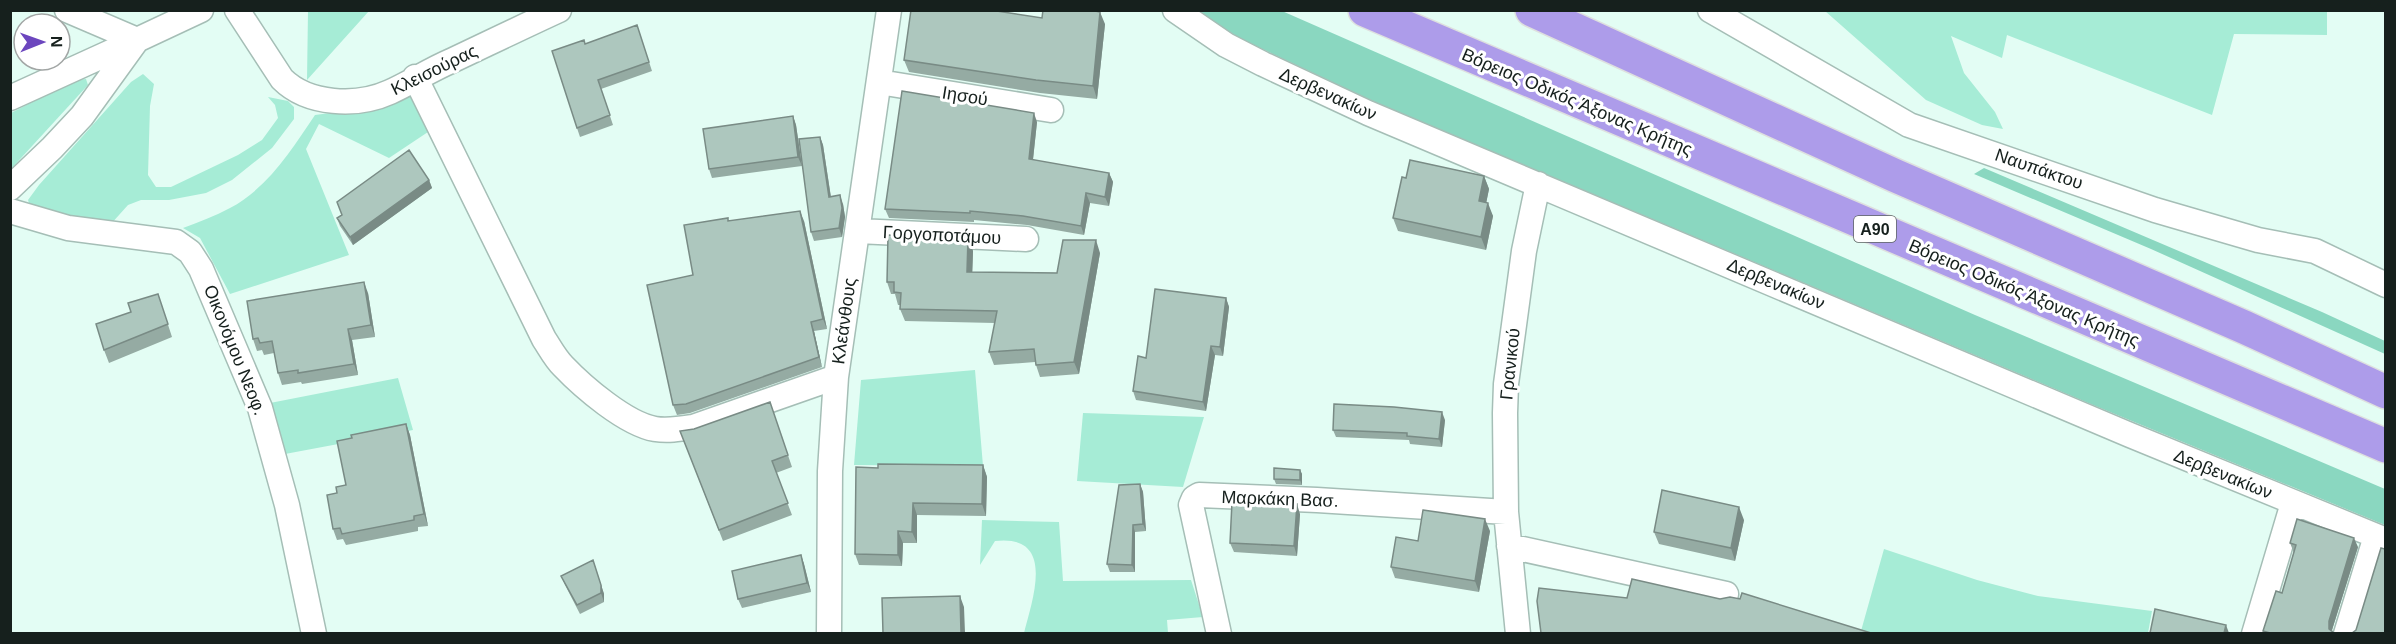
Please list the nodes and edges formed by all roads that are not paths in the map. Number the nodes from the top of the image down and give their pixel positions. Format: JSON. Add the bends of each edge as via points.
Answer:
{"nodes":[{"id":1,"x":67,"y":10,"type":"edge"},
{"id":2,"x":201,"y":10,"type":"edge"},
{"id":3,"x":237,"y":10,"type":"edge"},
{"id":4,"x":559,"y":10,"type":"edge"},
{"id":5,"x":889,"y":10,"type":"edge"},
{"id":6,"x":1175,"y":10,"type":"edge"},
{"id":7,"x":1365,"y":10,"type":"edge"},
{"id":8,"x":1532,"y":10,"type":"edge"},
{"id":9,"x":1710,"y":10,"type":"edge"},
{"id":10,"x":137,"y":40,"type":"junction"},
{"id":11,"x":416,"y":77,"type":"junction"},
{"id":12,"x":879,"y":82,"type":"junction"},
{"id":13,"x":10,"y":98,"type":"edge"},
{"id":14,"x":1051,"y":110,"type":"dead end"},
{"id":15,"x":1538,"y":184,"type":"junction"},
{"id":16,"x":10,"y":188,"type":"edge"},
{"id":17,"x":10,"y":211,"type":"edge"},
{"id":18,"x":858,"y":231,"type":"junction"},
{"id":19,"x":1026,"y":239,"type":"dead end"},
{"id":20,"x":2385,"y":285,"type":"edge"},
{"id":21,"x":836,"y":377,"type":"junction"},
{"id":22,"x":2385,"y":392,"type":"edge"},
{"id":23,"x":2385,"y":446,"type":"edge"},
{"id":24,"x":2293,"y":503,"type":"junction"},
{"id":25,"x":1506,"y":512,"type":"junction"},
{"id":26,"x":2381,"y":538,"type":"edge"},
{"id":27,"x":1509,"y":546,"type":"junction"},
{"id":28,"x":1726,"y":594,"type":"dead end"},
{"id":29,"x":314,"y":633,"type":"edge"},
{"id":30,"x":829,"y":633,"type":"edge"},
{"id":31,"x":1219,"y":633,"type":"edge"},
{"id":32,"x":1518,"y":633,"type":"edge"},
{"id":33,"x":2254,"y":633,"type":"edge"},
{"id":34,"x":2346,"y":633,"type":"edge"}],
"edges":[{"from":1,"to":10,"type":"street"},
{"from":2,"to":10,"type":"street"},
{"from":3,"to":11,"type":"street","name":"Κλεισούρας","via":[[282,79],[302,94],[328,100],[358,99],[388,93]]},
{"from":4,"to":11,"type":"street","name":"Κλεισούρας"},
{"from":5,"to":12,"type":"street","name":"Κλεάνθους"},
{"from":6,"to":15,"type":"street","name":"Δερβενακίων","via":[[1226,45],[1289,77]]},
{"from":7,"to":23,"type":"highway","name":"Βόρειος Οδικός Άξονας Κρήτης","number":"Α90"},
{"from":8,"to":22,"type":"highway"},
{"from":9,"to":20,"type":"street","name":"Ναυπάκτου","via":[[1909,125],[2155,210],[2258,240],[2315,251]]},
{"from":10,"to":13,"type":"street"},
{"from":10,"to":16,"type":"street","via":[[82,116]]},
{"from":11,"to":21,"type":"street","via":[[544,339],[562,366],[617,412],[654,429],[693,427]]},
{"from":12,"to":14,"type":"street","name":"Ιησού"},
{"from":12,"to":18,"type":"street","name":"Κλεάνθους"},
{"from":15,"to":24,"type":"street","name":"Δερβενακίων"},
{"from":15,"to":25,"type":"street","name":"Γρανικού","via":[[1524,251],[1506,384]]},
{"from":17,"to":29,"type":"street","name":"Οικονόμου Νεοφ.","via":[[68,228],[166,240],[183,245],[190,252],[201,269],[260,408],[287,505]]},
{"from":18,"to":19,"type":"street","name":"Γοργοποτάμου"},
{"from":18,"to":21,"type":"street","name":"Κλεάνθους"},
{"from":21,"to":30,"type":"street","name":"Κλεάνθους","via":[[830,471]]},
{"from":24,"to":26,"type":"street","name":"Δερβενακίων"},
{"from":24,"to":33,"type":"street"},
{"from":25,"to":27,"type":"street","name":"Γρανικού"},
{"from":25,"to":31,"type":"street","name":"Μαρκάκη Βασ.","via":[[1199,495],[1191,505]]},
{"from":26,"to":34,"type":"street"},
{"from":27,"to":28,"type":"street"},
{"from":27,"to":32,"type":"street","name":"Γρανικού"}]}
